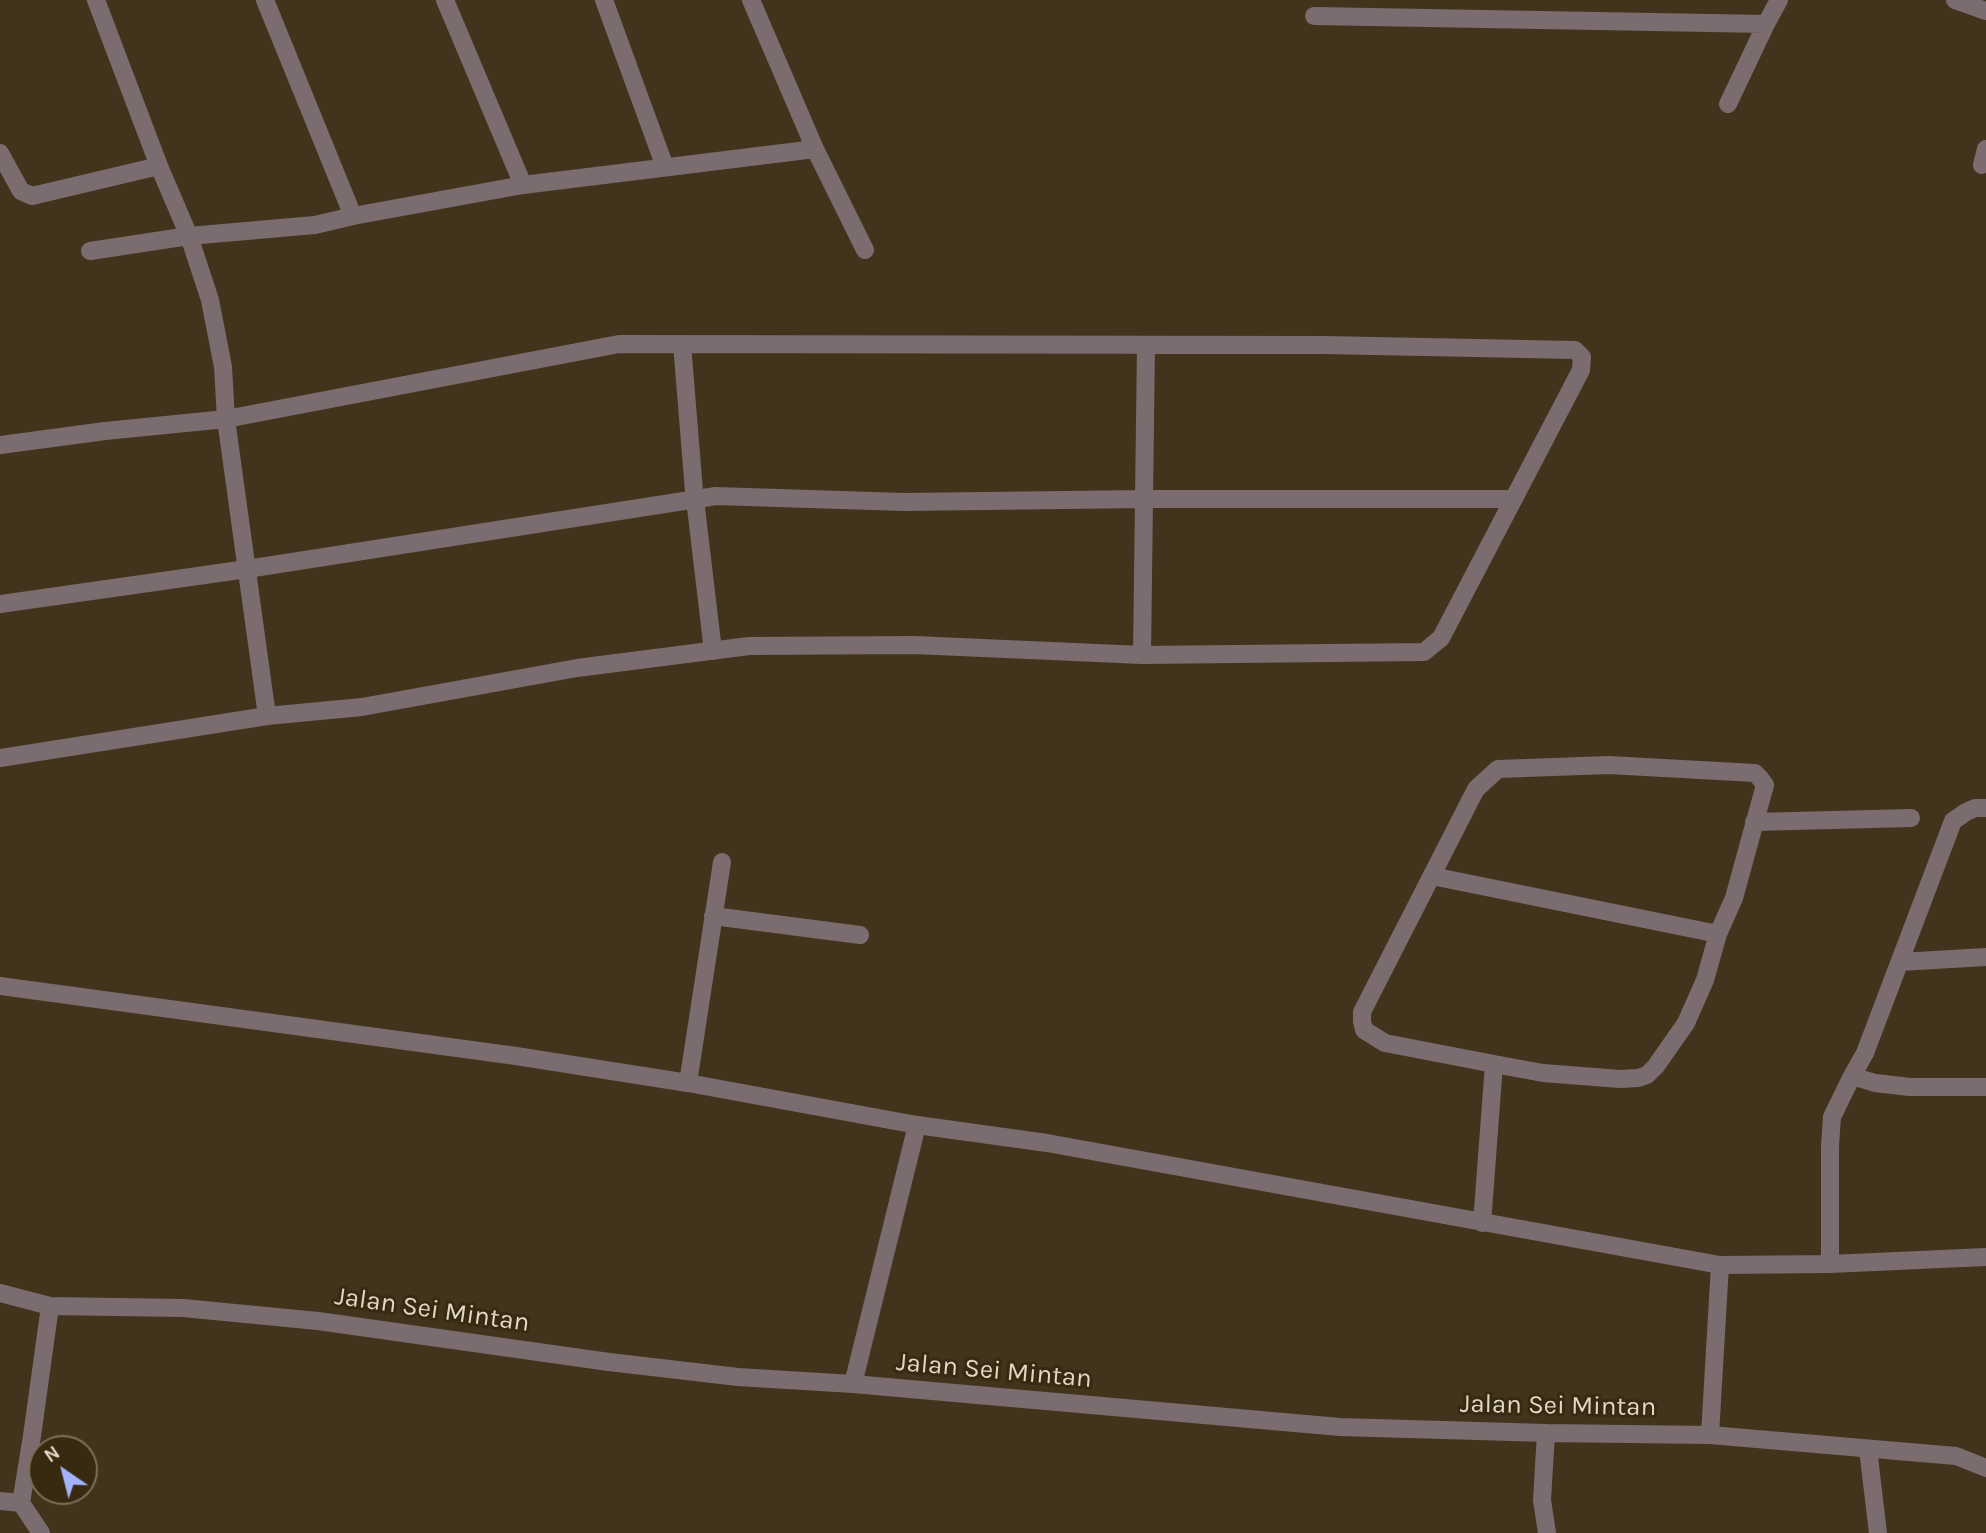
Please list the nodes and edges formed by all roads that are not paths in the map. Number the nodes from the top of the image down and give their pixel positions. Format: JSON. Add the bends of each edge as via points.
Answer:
{"nodes":[{"id":1,"x":96,"y":0,"type":"edge"},
{"id":2,"x":265,"y":0,"type":"edge"},
{"id":3,"x":445,"y":0,"type":"edge"},
{"id":4,"x":604,"y":0,"type":"edge"},
{"id":5,"x":751,"y":0,"type":"edge"},
{"id":6,"x":1779,"y":0,"type":"edge"},
{"id":7,"x":1955,"y":0,"type":"edge"},
{"id":8,"x":1986,"y":11,"type":"edge"},
{"id":9,"x":1314,"y":16,"type":"dead end"},
{"id":10,"x":1766,"y":24,"type":"junction"},
{"id":11,"x":1728,"y":104,"type":"dead end"},
{"id":12,"x":815,"y":149,"type":"junction"},
{"id":13,"x":0,"y":153,"type":"edge"},
{"id":14,"x":159,"y":166,"type":"junction"},
{"id":15,"x":665,"y":167,"type":"junction"},
{"id":16,"x":523,"y":185,"type":"junction"},
{"id":17,"x":353,"y":216,"type":"junction"},
{"id":18,"x":189,"y":236,"type":"junction"},
{"id":19,"x":865,"y":250,"type":"dead end"},
{"id":20,"x":90,"y":251,"type":"dead end"},
{"id":21,"x":682,"y":344,"type":"junction"},
{"id":22,"x":1146,"y":345,"type":"junction"},
{"id":23,"x":226,"y":419,"type":"junction"},
{"id":24,"x":0,"y":446,"type":"edge"},
{"id":25,"x":695,"y":499,"type":"junction"},
{"id":26,"x":1144,"y":499,"type":"junction"},
{"id":27,"x":1514,"y":499,"type":"junction"},
{"id":28,"x":247,"y":569,"type":"junction"},
{"id":29,"x":0,"y":604,"type":"edge"},
{"id":30,"x":713,"y":651,"type":"junction"},
{"id":31,"x":1142,"y":655,"type":"junction"},
{"id":32,"x":267,"y":716,"type":"junction"},
{"id":33,"x":0,"y":758,"type":"edge"},
{"id":34,"x":1986,"y":808,"type":"edge"},
{"id":35,"x":1911,"y":818,"type":"dead end"},
{"id":36,"x":1754,"y":822,"type":"junction"},
{"id":37,"x":722,"y":862,"type":"dead end"},
{"id":38,"x":1432,"y":876,"type":"junction"},
{"id":39,"x":713,"y":916,"type":"junction"},
{"id":40,"x":1718,"y":934,"type":"junction"},
{"id":41,"x":860,"y":935,"type":"dead end"},
{"id":42,"x":1986,"y":957,"type":"edge"},
{"id":43,"x":1900,"y":961,"type":"junction"},
{"id":44,"x":0,"y":986,"type":"edge"},
{"id":45,"x":1494,"y":1065,"type":"junction"},
{"id":46,"x":1852,"y":1076,"type":"junction"},
{"id":47,"x":688,"y":1083,"type":"junction"},
{"id":48,"x":1986,"y":1087,"type":"edge"},
{"id":49,"x":917,"y":1125,"type":"junction"},
{"id":50,"x":1482,"y":1223,"type":"junction"},
{"id":51,"x":1986,"y":1257,"type":"edge"},
{"id":52,"x":1830,"y":1264,"type":"junction"},
{"id":53,"x":1720,"y":1265,"type":"junction"},
{"id":54,"x":0,"y":1293,"type":"edge"},
{"id":55,"x":50,"y":1306,"type":"junction"},
{"id":56,"x":853,"y":1384,"type":"junction"},
{"id":57,"x":1546,"y":1433,"type":"junction"},
{"id":58,"x":1710,"y":1434,"type":"junction"},
{"id":59,"x":1868,"y":1449,"type":"junction"},
{"id":60,"x":1986,"y":1468,"type":"edge"},
{"id":61,"x":0,"y":1501,"type":"edge"},
{"id":62,"x":21,"y":1503,"type":"junction"},
{"id":63,"x":41,"y":1533,"type":"edge"},
{"id":64,"x":1547,"y":1533,"type":"edge"},
{"id":65,"x":1878,"y":1533,"type":"edge"}],
"edges":[{"from":1,"to":14,"type":"street"},
{"from":2,"to":17,"type":"street"},
{"from":3,"to":16,"type":"street"},
{"from":4,"to":15,"type":"street"},
{"from":5,"to":12,"type":"street"},
{"from":6,"to":10,"type":"street"},
{"from":7,"to":8,"type":"street"},
{"from":9,"to":10,"type":"street"},
{"from":10,"to":11,"type":"street"},
{"from":12,"to":15,"type":"street"},
{"from":12,"to":19,"type":"street"},
{"from":13,"to":14,"type":"street","via":[[21,191],[32,196]]},
{"from":14,"to":18,"type":"street"},
{"from":15,"to":16,"type":"street"},
{"from":16,"to":17,"type":"street"},
{"from":17,"to":18,"type":"street","via":[[315,225]]},
{"from":18,"to":20,"type":"street"},
{"from":18,"to":23,"type":"street","via":[[210,300],[223,367]]},
{"from":21,"to":22,"type":"street"},
{"from":21,"to":23,"type":"street","via":[[619,344]]},
{"from":21,"to":25,"type":"street"},
{"from":22,"to":26,"type":"street"},
{"from":22,"to":27,"type":"street","via":[[1575,350],[1582,358],[1581,370]]},
{"from":23,"to":24,"type":"street"},
{"from":23,"to":28,"type":"street"},
{"from":25,"to":26,"type":"street"},
{"from":25,"to":28,"type":"street"},
{"from":25,"to":30,"type":"street"},
{"from":26,"to":27,"type":"street"},
{"from":26,"to":31,"type":"street"},
{"from":27,"to":31,"type":"street","via":[[1441,638],[1424,652]]},
{"from":28,"to":29,"type":"street"},
{"from":28,"to":32,"type":"street"},
{"from":30,"to":31,"type":"street","via":[[749,646],[914,645]]},
{"from":30,"to":32,"type":"street","via":[[577,668],[362,707]]},
{"from":32,"to":33,"type":"street"},
{"from":34,"to":43,"type":"street","via":[[1975,808],[1953,821]]},
{"from":35,"to":36,"type":"street"},
{"from":36,"to":38,"type":"street","via":[[1765,785],[1755,773],[1609,765],[1498,769],[1476,789]]},
{"from":36,"to":40,"type":"street","via":[[1734,898]]},
{"from":37,"to":39,"type":"street"},
{"from":38,"to":40,"type":"street"},
{"from":38,"to":45,"type":"street","via":[[1362,1012],[1364,1030],[1385,1043]]},
{"from":39,"to":41,"type":"street"},
{"from":39,"to":47,"type":"street"},
{"from":40,"to":45,"type":"street","via":[[1686,1023],[1647,1075],[1620,1079]]},
{"from":42,"to":43,"type":"street"},
{"from":43,"to":46,"type":"street"},
{"from":44,"to":47,"type":"street"},
{"from":45,"to":50,"type":"street"},
{"from":46,"to":48,"type":"street","via":[[1910,1087]]},
{"from":46,"to":52,"type":"street","via":[[1832,1117]]},
{"from":47,"to":49,"type":"street"},
{"from":49,"to":50,"type":"street","via":[[1046,1143]]},
{"from":49,"to":56,"type":"street"},
{"from":50,"to":53,"type":"street"},
{"from":51,"to":52,"type":"street"},
{"from":52,"to":53,"type":"street"},
{"from":53,"to":58,"type":"street"},
{"from":54,"to":55,"type":"street","name":"Jalan Sei Mintan"},
{"from":55,"to":56,"type":"street","name":"Jalan Sei Mintan","via":[[183,1308],[291,1318],[726,1376]]},
{"from":55,"to":62,"type":"street"},
{"from":56,"to":57,"type":"street","name":"Jalan Sei Mintan","via":[[1340,1427]]},
{"from":57,"to":58,"type":"street","name":"Jalan Sei Mintan"},
{"from":57,"to":64,"type":"street","via":[[1542,1500]]},
{"from":58,"to":59,"type":"street","name":"Jalan Sei Mintan"},
{"from":59,"to":60,"type":"street","name":"Jalan Sei Mintan","via":[[1955,1456]]},
{"from":59,"to":65,"type":"street"},
{"from":61,"to":62,"type":"street"},
{"from":62,"to":63,"type":"street"}]}
